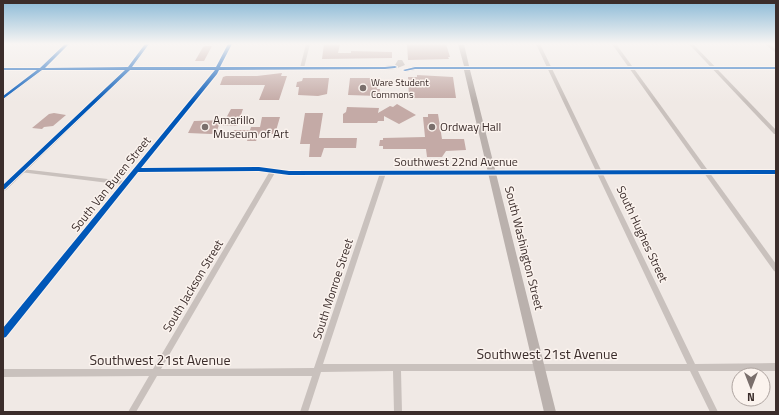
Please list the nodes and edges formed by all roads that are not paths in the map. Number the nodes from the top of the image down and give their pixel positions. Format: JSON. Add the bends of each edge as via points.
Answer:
{"nodes":[{"id":1,"x":48,"y":63,"type":"edge"},
{"id":2,"x":133,"y":63,"type":"edge"},
{"id":3,"x":220,"y":63,"type":"edge"},
{"id":4,"x":303,"y":63,"type":"edge"},
{"id":5,"x":466,"y":63,"type":"edge"},
{"id":6,"x":547,"y":63,"type":"edge"},
{"id":7,"x":628,"y":63,"type":"edge"},
{"id":8,"x":710,"y":63,"type":"edge"},
{"id":9,"x":218,"y":68,"type":"junction"},
{"id":10,"x":302,"y":68,"type":"junction"},
{"id":11,"x":467,"y":68,"type":"junction"},
{"id":12,"x":776,"y":68,"type":"edge"},
{"id":13,"x":3,"y":69,"type":"edge"},
{"id":14,"x":42,"y":69,"type":"junction"},
{"id":15,"x":129,"y":69,"type":"junction"},
{"id":16,"x":549,"y":69,"type":"junction"},
{"id":17,"x":632,"y":69,"type":"junction"},
{"id":18,"x":715,"y":69,"type":"junction"},
{"id":19,"x":3,"y":98,"type":"edge"},
{"id":20,"x":776,"y":133,"type":"edge"},
{"id":21,"x":136,"y":170,"type":"junction"},
{"id":22,"x":22,"y":171,"type":"junction"},
{"id":23,"x":274,"y":171,"type":"junction"},
{"id":24,"x":705,"y":172,"type":"junction"},
{"id":25,"x":776,"y":172,"type":"edge"},
{"id":26,"x":384,"y":173,"type":"junction"},
{"id":27,"x":493,"y":173,"type":"junction"},
{"id":28,"x":601,"y":173,"type":"junction"},
{"id":29,"x":6,"y":183,"type":"edge"},
{"id":30,"x":125,"y":183,"type":"junction"},
{"id":31,"x":3,"y":188,"type":"edge"},
{"id":32,"x":776,"y":269,"type":"edge"},
{"id":33,"x":3,"y":334,"type":"edge"},
{"id":34,"x":540,"y":367,"type":"junction"},
{"id":35,"x":692,"y":367,"type":"junction"},
{"id":36,"x":776,"y":367,"type":"edge"},
{"id":37,"x":397,"y":368,"type":"junction"},
{"id":38,"x":317,"y":370,"type":"junction"},
{"id":39,"x":3,"y":373,"type":"edge"},
{"id":40,"x":155,"y":373,"type":"junction"},
{"id":41,"x":132,"y":412,"type":"edge"},
{"id":42,"x":304,"y":412,"type":"edge"},
{"id":43,"x":398,"y":412,"type":"edge"},
{"id":44,"x":550,"y":412,"type":"edge"},
{"id":45,"x":714,"y":412,"type":"edge"}],
"edges":[{"from":1,"to":14,"type":"main road"},
{"from":2,"to":15,"type":"main road"},
{"from":3,"to":9,"type":"street","name":"South Van Buren Street"},
{"from":4,"to":10,"type":"street"},
{"from":5,"to":11,"type":"main road","name":"South Washington Street"},
{"from":6,"to":16,"type":"street","name":"South Hughes Street"},
{"from":7,"to":17,"type":"street"},
{"from":8,"to":18,"type":"street"},
{"from":9,"to":10,"type":"main road"},
{"from":9,"to":15,"type":"main road"},
{"from":9,"to":21,"type":"street","name":"South Van Buren Street"},
{"from":10,"to":11,"type":"main road"},
{"from":11,"to":16,"type":"main road"},
{"from":11,"to":27,"type":"main road","name":"South Washington Street"},
{"from":12,"to":18,"type":"main road"},
{"from":13,"to":14,"type":"street"},
{"from":14,"to":15,"type":"main road"},
{"from":14,"to":19,"type":"main road"},
{"from":15,"to":22,"type":"main road"},
{"from":16,"to":17,"type":"main road"},
{"from":16,"to":28,"type":"street","name":"South Hughes Street"},
{"from":17,"to":18,"type":"main road"},
{"from":17,"to":24,"type":"street"},
{"from":18,"to":20,"type":"street"},
{"from":21,"to":23,"type":"street","name":"Southwest 22nd Avenue"},
{"from":21,"to":30,"type":"street","name":"South Van Buren Street"},
{"from":22,"to":29,"type":"main road"},
{"from":22,"to":30,"type":"street"},
{"from":23,"to":26,"type":"street","name":"Southwest 22nd Avenue"},
{"from":23,"to":40,"type":"street","name":"South Jackson Street"},
{"from":24,"to":25,"type":"street","name":"Southwest 22nd Avenue"},
{"from":24,"to":28,"type":"street","name":"Southwest 22nd Avenue"},
{"from":24,"to":32,"type":"street"},
{"from":26,"to":27,"type":"street","name":"Southwest 22nd Avenue"},
{"from":26,"to":38,"type":"street","name":"South Monroe Street"},
{"from":27,"to":28,"type":"street","name":"Southwest 22nd Avenue"},
{"from":27,"to":34,"type":"main road","name":"South Washington Street"},
{"from":28,"to":35,"type":"street","name":"South Hughes Street"},
{"from":29,"to":31,"type":"main road"},
{"from":30,"to":33,"type":"street","name":"South Van Buren Street"},
{"from":34,"to":35,"type":"street","name":"Southwest 21st Avenue"},
{"from":34,"to":37,"type":"street","name":"Southwest 21st Avenue"},
{"from":34,"to":44,"type":"main road","name":"South Washington Street"},
{"from":35,"to":36,"type":"street","name":"Southwest 21st Avenue"},
{"from":35,"to":45,"type":"street","name":"South Hughes Street"},
{"from":37,"to":38,"type":"street","name":"Southwest 21st Avenue"},
{"from":37,"to":43,"type":"street"},
{"from":38,"to":40,"type":"street","name":"Southwest 21st Avenue"},
{"from":38,"to":42,"type":"street","name":"South Monroe Street"},
{"from":39,"to":40,"type":"street","name":"Southwest 21st Avenue"},
{"from":40,"to":41,"type":"street","name":"South Jackson Street"}]}
